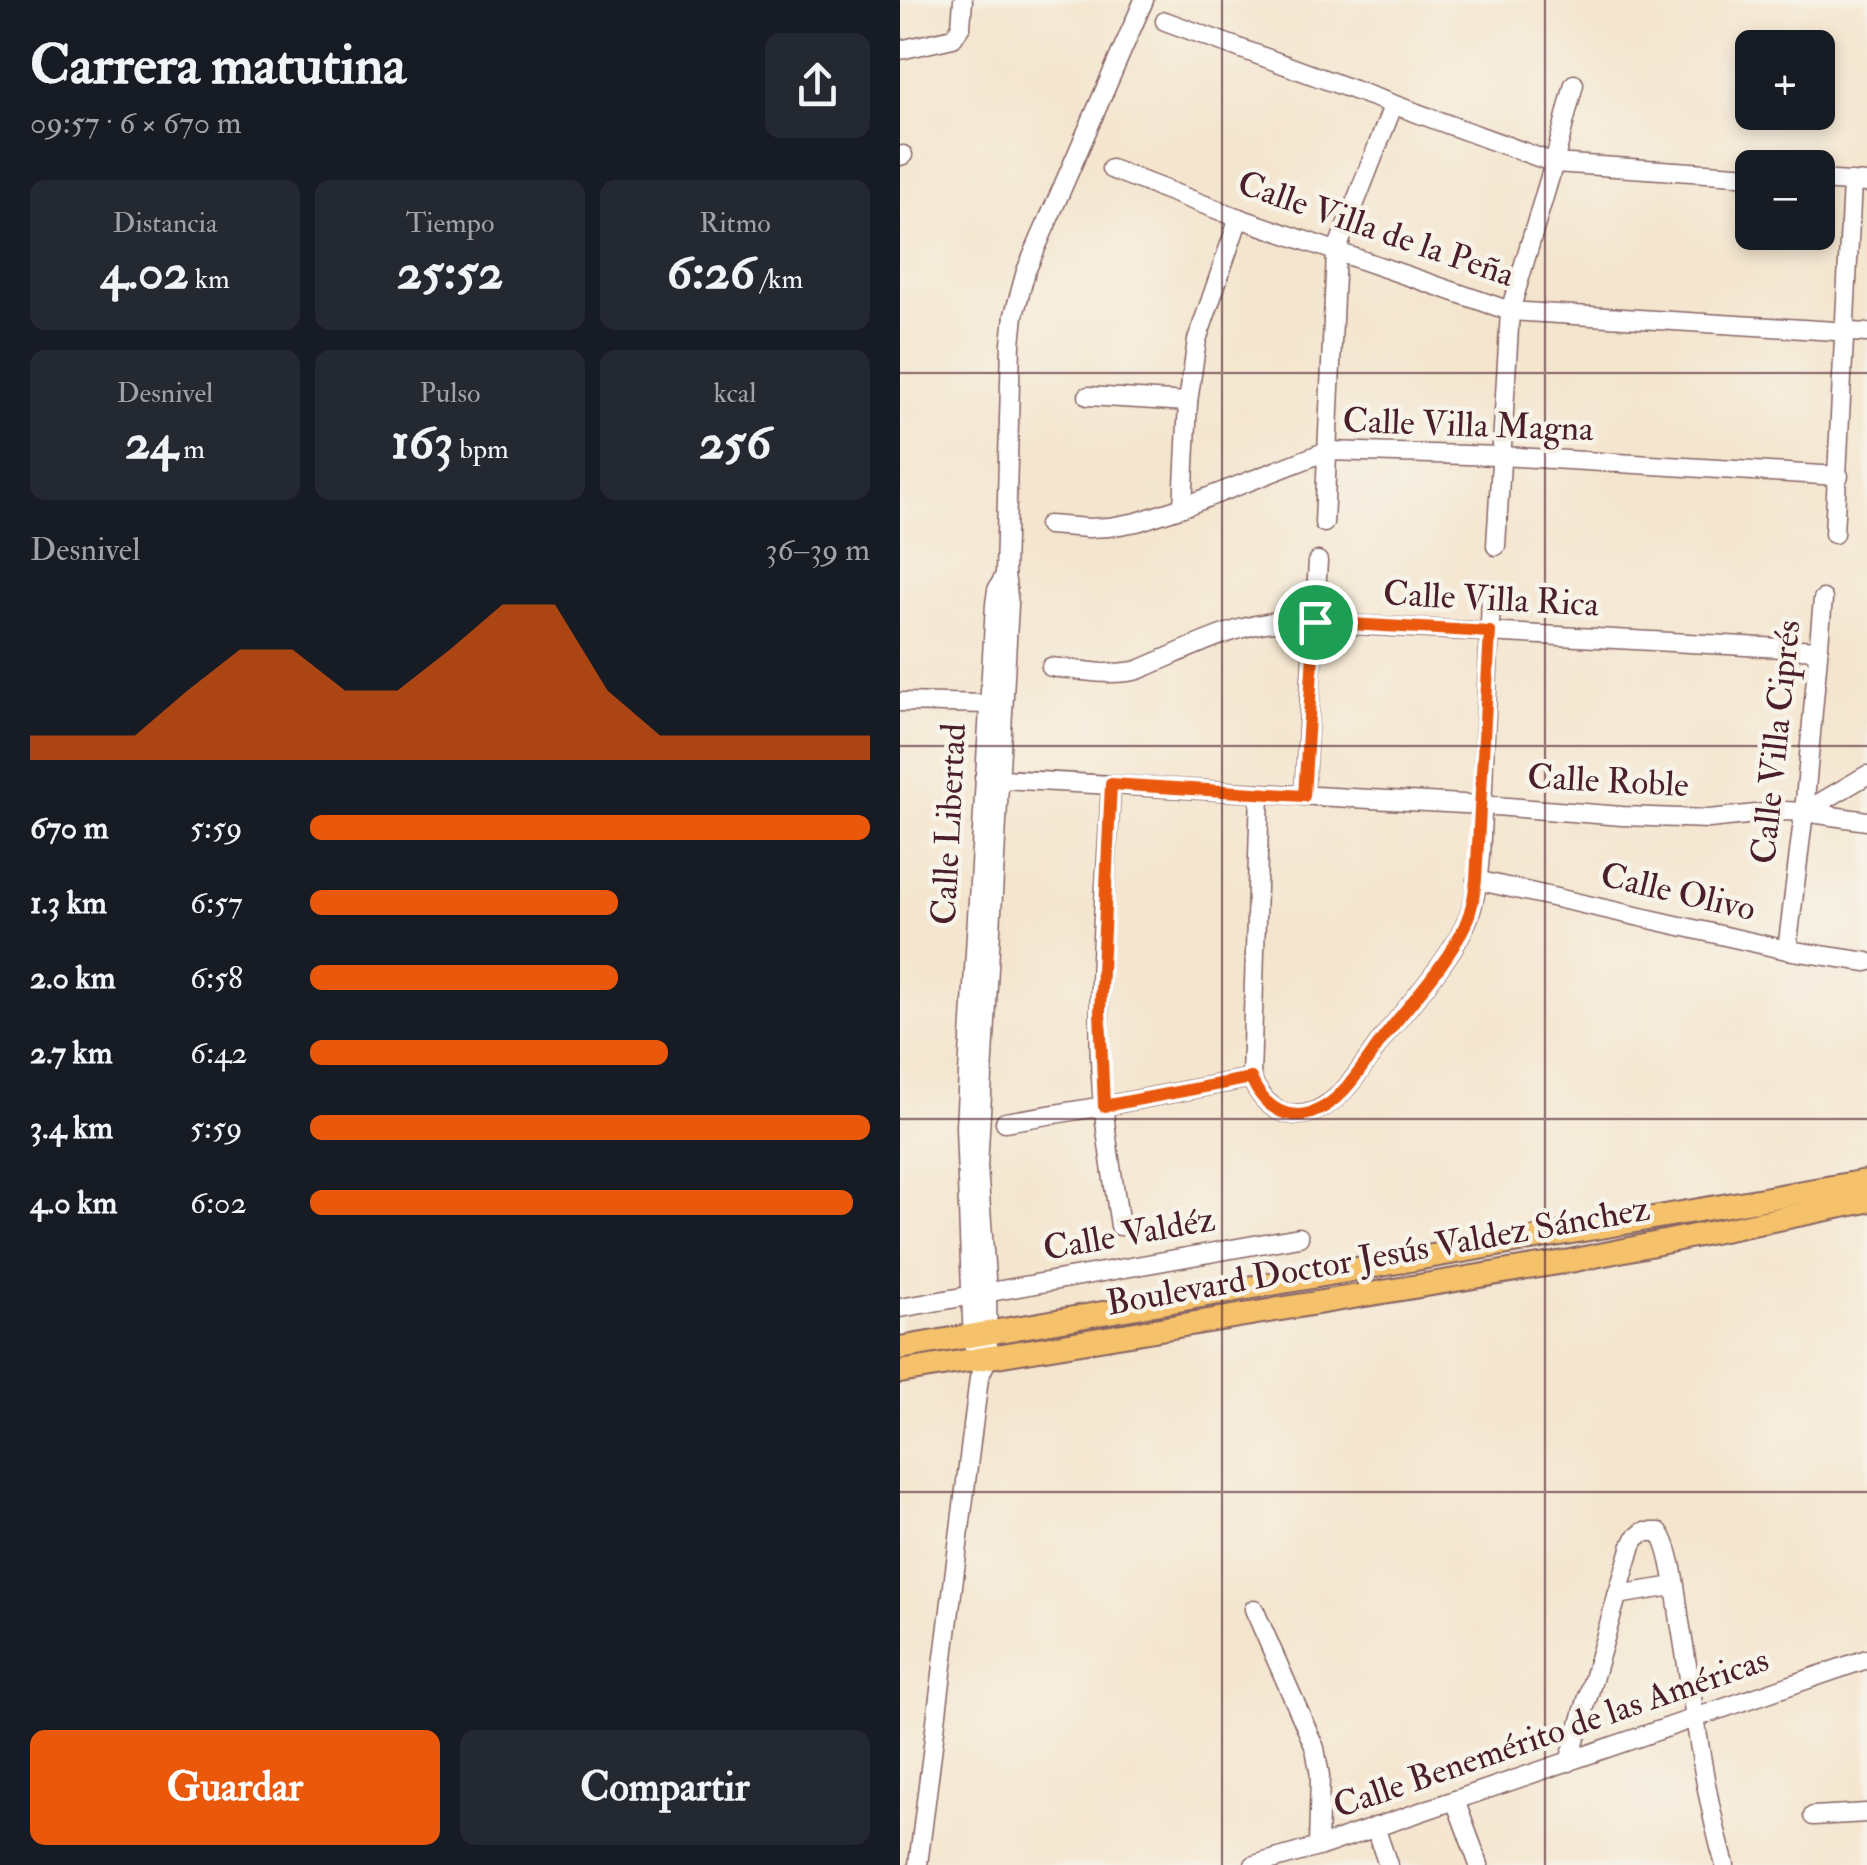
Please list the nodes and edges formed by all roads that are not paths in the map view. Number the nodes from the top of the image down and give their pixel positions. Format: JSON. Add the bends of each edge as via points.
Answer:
{"nodes":[{"id":1,"x":963,"y":0,"type":"edge"},
{"id":2,"x":1144,"y":0,"type":"edge"},
{"id":3,"x":1166,"y":21,"type":"dead end"},
{"id":4,"x":900,"y":50,"type":"edge"},
{"id":5,"x":1574,"y":84,"type":"dead end"},
{"id":6,"x":1393,"y":106,"type":"junction"},
{"id":7,"x":1554,"y":163,"type":"junction"},
{"id":8,"x":1111,"y":169,"type":"dead end"},
{"id":9,"x":1735,"y":175,"type":"edge"},
{"id":10,"x":1835,"y":181,"type":"edge"},
{"id":11,"x":1860,"y":183,"type":"edge"},
{"id":12,"x":1238,"y":218,"type":"junction"},
{"id":13,"x":1336,"y":252,"type":"junction"},
{"id":14,"x":1510,"y":311,"type":"junction"},
{"id":15,"x":1843,"y":332,"type":"junction"},
{"id":16,"x":1867,"y":333,"type":"edge"},
{"id":17,"x":1088,"y":396,"type":"dead end"},
{"id":18,"x":1188,"y":402,"type":"junction"},
{"id":19,"x":1327,"y":451,"type":"junction"},
{"id":20,"x":1501,"y":456,"type":"junction"},
{"id":21,"x":1839,"y":476,"type":"junction"},
{"id":22,"x":1183,"y":507,"type":"junction"},
{"id":23,"x":1324,"y":522,"type":"dead end"},
{"id":24,"x":1048,"y":525,"type":"dead end"},
{"id":25,"x":1834,"y":534,"type":"dead end"},
{"id":26,"x":1496,"y":546,"type":"dead end"},
{"id":27,"x":1318,"y":562,"type":"dead end"},
{"id":28,"x":1005,"y":574,"type":"junction"},
{"id":29,"x":1491,"y":596,"type":"dead end"},
{"id":30,"x":1823,"y":600,"type":"dead end"},
{"id":31,"x":1315,"y":622,"type":"junction"},
{"id":32,"x":1490,"y":632,"type":"junction"},
{"id":33,"x":1818,"y":650,"type":"junction"},
{"id":34,"x":1051,"y":667,"type":"dead end"},
{"id":35,"x":900,"y":702,"type":"edge"},
{"id":36,"x":988,"y":704,"type":"junction"},
{"id":37,"x":1867,"y":775,"type":"edge"},
{"id":38,"x":992,"y":778,"type":"junction"},
{"id":39,"x":1111,"y":784,"type":"junction"},
{"id":40,"x":1260,"y":793,"type":"junction"},
{"id":41,"x":1304,"y":796,"type":"junction"},
{"id":42,"x":1482,"y":805,"type":"junction"},
{"id":43,"x":1804,"y":812,"type":"junction"},
{"id":44,"x":1867,"y":821,"type":"edge"},
{"id":45,"x":1476,"y":880,"type":"junction"},
{"id":46,"x":1787,"y":950,"type":"junction"},
{"id":47,"x":1867,"y":962,"type":"edge"},
{"id":48,"x":1251,"y":1078,"type":"junction"},
{"id":49,"x":1104,"y":1106,"type":"junction"},
{"id":50,"x":1005,"y":1122,"type":"dead end"},
{"id":51,"x":1867,"y":1180,"type":"edge"},
{"id":52,"x":1867,"y":1202,"type":"edge"},
{"id":53,"x":1120,"y":1226,"type":"dead end"},
{"id":54,"x":1299,"y":1238,"type":"dead end"},
{"id":55,"x":1424,"y":1259,"type":"junction"},
{"id":56,"x":1430,"y":1285,"type":"junction"},
{"id":57,"x":978,"y":1294,"type":"junction"},
{"id":58,"x":900,"y":1308,"type":"edge"},
{"id":59,"x":900,"y":1348,"type":"edge"},
{"id":60,"x":980,"y":1353,"type":"junction"},
{"id":61,"x":900,"y":1372,"type":"edge"},
{"id":62,"x":1674,"y":1586,"type":"junction"},
{"id":63,"x":1616,"y":1595,"type":"junction"},
{"id":64,"x":1254,"y":1609,"type":"dead end"},
{"id":65,"x":1867,"y":1659,"type":"edge"},
{"id":66,"x":1696,"y":1718,"type":"junction"},
{"id":67,"x":1569,"y":1762,"type":"junction"},
{"id":68,"x":1455,"y":1800,"type":"junction"},
{"id":69,"x":1867,"y":1813,"type":"edge"},
{"id":70,"x":1813,"y":1816,"type":"dead end"},
{"id":71,"x":1375,"y":1827,"type":"junction"},
{"id":72,"x":1318,"y":1847,"type":"junction"},
{"id":73,"x":918,"y":1865,"type":"edge"},
{"id":74,"x":1254,"y":1865,"type":"edge"},
{"id":75,"x":1388,"y":1865,"type":"edge"},
{"id":76,"x":1478,"y":1865,"type":"edge"},
{"id":77,"x":1725,"y":1865,"type":"edge"}],
"edges":[{"from":1,"to":4,"type":"street","via":[[953,38]]},
{"from":2,"to":28,"type":"street","name":"Calle Libertad","via":[[1016,304]]},
{"from":3,"to":6,"type":"street"},
{"from":5,"to":7,"type":"street"},
{"from":6,"to":7,"type":"street"},
{"from":6,"to":13,"type":"street"},
{"from":7,"to":9,"type":"street"},
{"from":7,"to":14,"type":"street"},
{"from":8,"to":12,"type":"street","name":"Calle Villa de la Peña"},
{"from":10,"to":11,"type":"street"},
{"from":11,"to":15,"type":"street"},
{"from":12,"to":13,"type":"street","name":"Calle Villa de la Peña"},
{"from":12,"to":18,"type":"street","via":[[1198,340]]},
{"from":13,"to":14,"type":"street","name":"Calle Villa de la Peña"},
{"from":13,"to":19,"type":"street"},
{"from":14,"to":15,"type":"street","name":"Calle Villa de la Peña"},
{"from":14,"to":20,"type":"street"},
{"from":15,"to":16,"type":"street","name":"Calle Villa de la Peña"},
{"from":15,"to":21,"type":"street"},
{"from":17,"to":18,"type":"street"},
{"from":18,"to":22,"type":"street"},
{"from":19,"to":20,"type":"street","name":"Calle Villa Magna"},
{"from":19,"to":22,"type":"street","name":"Calle Villa Magna"},
{"from":19,"to":23,"type":"street"},
{"from":20,"to":21,"type":"street","name":"Calle Villa Magna"},
{"from":20,"to":26,"type":"street"},
{"from":21,"to":25,"type":"street"},
{"from":22,"to":24,"type":"street","name":"Calle Villa Magna","via":[[1109,527]]},
{"from":27,"to":31,"type":"street"},
{"from":28,"to":36,"type":"street","name":"Calle Libertad","via":[[996,590]]},
{"from":28,"to":38,"type":"street","name":"Calle Libertad","via":[[1009,604]]},
{"from":29,"to":32,"type":"street"},
{"from":30,"to":33,"type":"street","name":"Calle Villa Ciprés"},
{"from":31,"to":32,"type":"street","name":"Calle Villa Rica"},
{"from":31,"to":34,"type":"street","name":"Calle Villa Rica","via":[[1262,622],[1124,674]]},
{"from":31,"to":41,"type":"street"},
{"from":32,"to":33,"type":"street","name":"Calle Villa Rica"},
{"from":32,"to":42,"type":"street"},
{"from":33,"to":43,"type":"street","name":"Calle Villa Ciprés"},
{"from":35,"to":36,"type":"street"},
{"from":36,"to":38,"type":"street","name":"Calle Libertad"},
{"from":37,"to":43,"type":"street"},
{"from":38,"to":39,"type":"street","name":"Calle Roble"},
{"from":38,"to":57,"type":"street","name":"Calle Libertad","via":[[972,1204]]},
{"from":39,"to":40,"type":"street","name":"Calle Roble"},
{"from":39,"to":49,"type":"street","via":[[1100,1012]]},
{"from":40,"to":41,"type":"street","name":"Calle Roble"},
{"from":40,"to":48,"type":"street"},
{"from":41,"to":42,"type":"street","name":"Calle Roble"},
{"from":42,"to":43,"type":"street","name":"Calle Roble","via":[[1709,819]]},
{"from":42,"to":45,"type":"street"},
{"from":43,"to":44,"type":"street","name":"Calle Roble"},
{"from":43,"to":46,"type":"street","name":"Calle Villa Ciprés"},
{"from":45,"to":46,"type":"street","name":"Calle Olivo"},
{"from":45,"to":48,"type":"street","via":[[1463,929],[1337,1097],[1307,1114],[1283,1112],[1266,1102]]},
{"from":46,"to":47,"type":"street","name":"Calle Olivo"},
{"from":48,"to":49,"type":"street"},
{"from":49,"to":50,"type":"street"},
{"from":49,"to":53,"type":"street"},
{"from":51,"to":55,"type":"main road","name":"Boulevard Doctor Jesús Valdez Sánchez"},
{"from":52,"to":56,"type":"main road","name":"Boulevard Doctor Jesús Valdez Sánchez"},
{"from":54,"to":57,"type":"street","name":"Calle Valdéz"},
{"from":55,"to":56,"type":"main road"},
{"from":55,"to":60,"type":"main road","name":"Boulevard Doctor Jesús Valdez Sánchez"},
{"from":56,"to":60,"type":"main road","name":"Boulevard Doctor Jesús Valdez Sánchez"},
{"from":57,"to":58,"type":"street","name":"Calle Valdéz"},
{"from":57,"to":60,"type":"street","name":"Calle Libertad"},
{"from":59,"to":60,"type":"main road","name":"Boulevard Doctor Jesús Valdez Sánchez"},
{"from":60,"to":61,"type":"main road","name":"Boulevard Doctor Jesús Valdez Sánchez"},
{"from":60,"to":73,"type":"street","name":"Calle Libertad"},
{"from":62,"to":63,"type":"street"},
{"from":62,"to":63,"type":"street","via":[[1665,1539],[1648,1530],[1632,1545]]},
{"from":62,"to":66,"type":"street"},
{"from":63,"to":67,"type":"street"},
{"from":64,"to":72,"type":"street","via":[[1315,1748]]},
{"from":65,"to":66,"type":"street","name":"Calle Benemérito de las Américas"},
{"from":66,"to":67,"type":"street","name":"Calle Benemérito de las Américas"},
{"from":66,"to":77,"type":"street"},
{"from":67,"to":68,"type":"street","name":"Calle Benemérito de las Américas"},
{"from":68,"to":71,"type":"street","name":"Calle Benemérito de las Américas"},
{"from":68,"to":76,"type":"street"},
{"from":69,"to":70,"type":"street"},
{"from":71,"to":72,"type":"street","name":"Calle Benemérito de las Américas"},
{"from":71,"to":75,"type":"street"},
{"from":72,"to":74,"type":"street","name":"Calle Benemérito de las Américas"}]}
